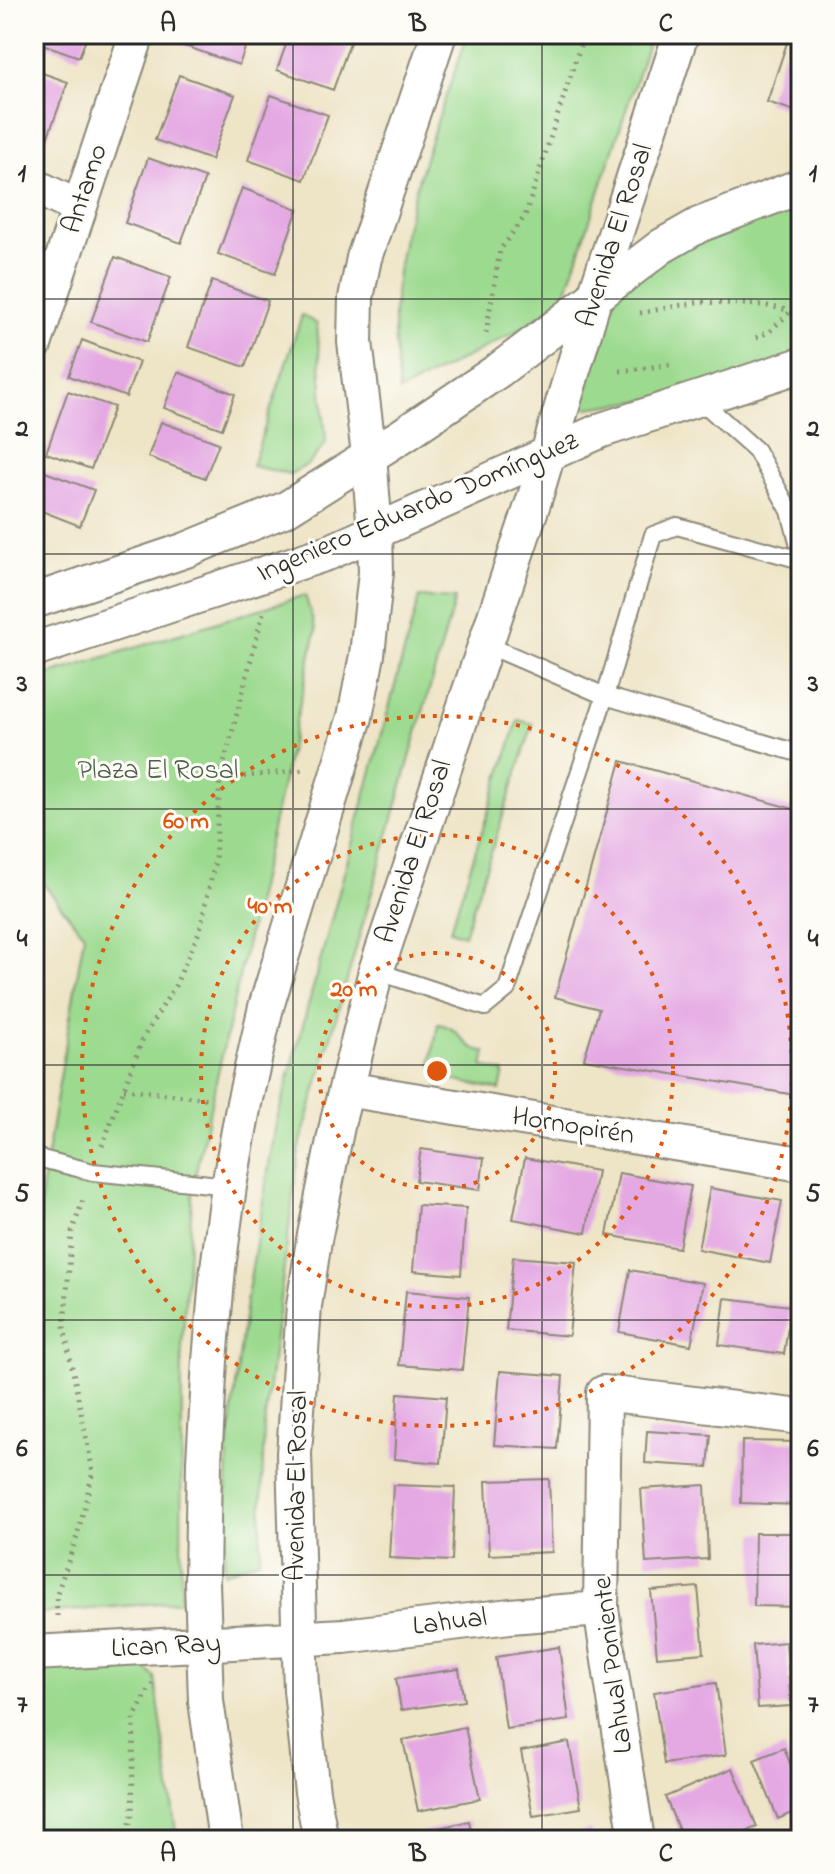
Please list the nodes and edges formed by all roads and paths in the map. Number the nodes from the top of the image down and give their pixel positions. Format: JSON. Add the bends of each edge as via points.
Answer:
{"nodes":[{"id":1,"x":137,"y":34,"type":"edge"},
{"id":2,"x":439,"y":34,"type":"edge"},
{"id":3,"x":584,"y":34,"type":"edge"},
{"id":4,"x":681,"y":34,"type":"edge"},
{"id":5,"x":34,"y":186,"type":"edge"},
{"id":6,"x":801,"y":186,"type":"edge"},
{"id":7,"x":79,"y":208,"type":"junction"},
{"id":8,"x":595,"y":296,"type":"junction"},
{"id":9,"x":801,"y":302,"type":"edge"},
{"id":10,"x":790,"y":311,"type":"junction"},
{"id":11,"x":640,"y":313,"type":"dead end"},
{"id":12,"x":801,"y":313,"type":"edge"},
{"id":13,"x":34,"y":345,"type":"edge"},
{"id":14,"x":742,"y":345,"type":"dead end"},
{"id":15,"x":680,"y":364,"type":"dead end"},
{"id":16,"x":801,"y":365,"type":"edge"},
{"id":17,"x":499,"y":370,"type":"junction"},
{"id":18,"x":620,"y":371,"type":"dead end"},
{"id":19,"x":700,"y":400,"type":"junction"},
{"id":20,"x":549,"y":453,"type":"junction"},
{"id":21,"x":369,"y":455,"type":"junction"},
{"id":22,"x":375,"y":532,"type":"junction"},
{"id":23,"x":801,"y":557,"type":"edge"},
{"id":24,"x":273,"y":572,"type":"junction"},
{"id":25,"x":34,"y":601,"type":"edge"},
{"id":26,"x":485,"y":644,"type":"junction"},
{"id":27,"x":34,"y":650,"type":"edge"},
{"id":28,"x":605,"y":696,"type":"junction"},
{"id":29,"x":801,"y":754,"type":"edge"},
{"id":30,"x":339,"y":766,"type":"junction"},
{"id":31,"x":220,"y":779,"type":"junction"},
{"id":32,"x":376,"y":971,"type":"junction"},
{"id":33,"x":124,"y":1089,"type":"junction"},
{"id":34,"x":346,"y":1089,"type":"junction"},
{"id":35,"x":244,"y":1103,"type":"junction"},
{"id":36,"x":34,"y":1157,"type":"edge"},
{"id":37,"x":801,"y":1164,"type":"edge"},
{"id":38,"x":93,"y":1172,"type":"junction"},
{"id":39,"x":229,"y":1186,"type":"junction"},
{"id":40,"x":801,"y":1417,"type":"edge"},
{"id":41,"x":601,"y":1609,"type":"junction"},
{"id":42,"x":299,"y":1638,"type":"junction"},
{"id":43,"x":206,"y":1646,"type":"junction"},
{"id":44,"x":46,"y":1653,"type":"edge"},
{"id":45,"x":159,"y":1671,"type":"dead end"},
{"id":46,"x":126,"y":1840,"type":"edge"},
{"id":47,"x":226,"y":1840,"type":"edge"},
{"id":48,"x":321,"y":1840,"type":"edge"},
{"id":49,"x":637,"y":1840,"type":"edge"}],
"edges":[{"from":1,"to":7,"type":"street","name":"Antamo"},
{"from":2,"to":21,"type":"street","via":[[364,258],[356,298],[355,342]]},
{"from":3,"to":17,"type":"path","via":[[525,216],[500,250],[484,341]]},
{"from":4,"to":8,"type":"street","name":"Avenida El Rosal"},
{"from":5,"to":7,"type":"street"},
{"from":6,"to":8,"type":"street","name":"Ingeniero Eduardo Domínguez","via":[[699,225]]},
{"from":7,"to":13,"type":"street","name":"Antamo"},
{"from":8,"to":17,"type":"street","name":"Ingeniero Eduardo Domínguez"},
{"from":8,"to":20,"type":"street","name":"Avenida El Rosal"},
{"from":9,"to":10,"type":"path"},
{"from":10,"to":11,"type":"path","via":[[699,302]]},
{"from":10,"to":12,"type":"path"},
{"from":10,"to":14,"type":"path","via":[[770,331]]},
{"from":15,"to":18,"type":"path"},
{"from":16,"to":19,"type":"street","name":"Ingeniero Eduardo Domínguez"},
{"from":17,"to":21,"type":"street","name":"Ingeniero Eduardo Domínguez"},
{"from":19,"to":20,"type":"street","name":"Ingeniero Eduardo Domínguez","via":[[602,430]]},
{"from":19,"to":23,"type":"lane","via":[[756,450],[790,511]]},
{"from":20,"to":22,"type":"street","name":"Ingeniero Eduardo Domínguez"},
{"from":20,"to":26,"type":"street","name":"Avenida El Rosal"},
{"from":21,"to":22,"type":"street"},
{"from":21,"to":25,"type":"street","name":"Ingeniero Eduardo Domínguez","via":[[286,509],[186,550]]},
{"from":22,"to":24,"type":"street","name":"Ingeniero Eduardo Domínguez"},
{"from":22,"to":30,"type":"street","via":[[367,655]]},
{"from":23,"to":28,"type":"lane","via":[[677,526],[653,535]]},
{"from":24,"to":27,"type":"street","name":"Ingeniero Eduardo Domínguez"},
{"from":24,"to":31,"type":"path"},
{"from":26,"to":28,"type":"lane"},
{"from":26,"to":32,"type":"street","name":"Avenida El Rosal"},
{"from":28,"to":29,"type":"lane"},
{"from":28,"to":32,"type":"lane","via":[[507,989],[485,1007]]},
{"from":30,"to":31,"type":"path"},
{"from":30,"to":35,"type":"street","via":[[266,1007]]},
{"from":31,"to":33,"type":"path","via":[[215,861],[200,930],[175,986],[143,1038]]},
{"from":32,"to":34,"type":"street","name":"Avenida El Rosal"},
{"from":33,"to":35,"type":"path"},
{"from":33,"to":38,"type":"path"},
{"from":34,"to":37,"type":"street","name":"Hornopirén"},
{"from":34,"to":42,"type":"street","name":"Avenida El Rosal","via":[[304,1306],[294,1454]]},
{"from":35,"to":39,"type":"street"},
{"from":36,"to":38,"type":"lane"},
{"from":38,"to":39,"type":"lane"},
{"from":38,"to":44,"type":"path","via":[[72,1232],[64,1327],[93,1472],[56,1596]]},
{"from":39,"to":43,"type":"street","via":[[206,1432]]},
{"from":40,"to":41,"type":"street","name":"Lahual Poniente","via":[[604,1393]]},
{"from":41,"to":42,"type":"street","name":"Lahual"},
{"from":41,"to":49,"type":"street","name":"Lahual Poniente"},
{"from":42,"to":43,"type":"street","name":"Lican Ray"},
{"from":42,"to":48,"type":"street","name":"Avenida El Rosal"},
{"from":43,"to":44,"type":"street","name":"Lican Ray"},
{"from":43,"to":47,"type":"street","via":[[206,1701]]},
{"from":45,"to":46,"type":"path","via":[[134,1718],[132,1815]]}]}
